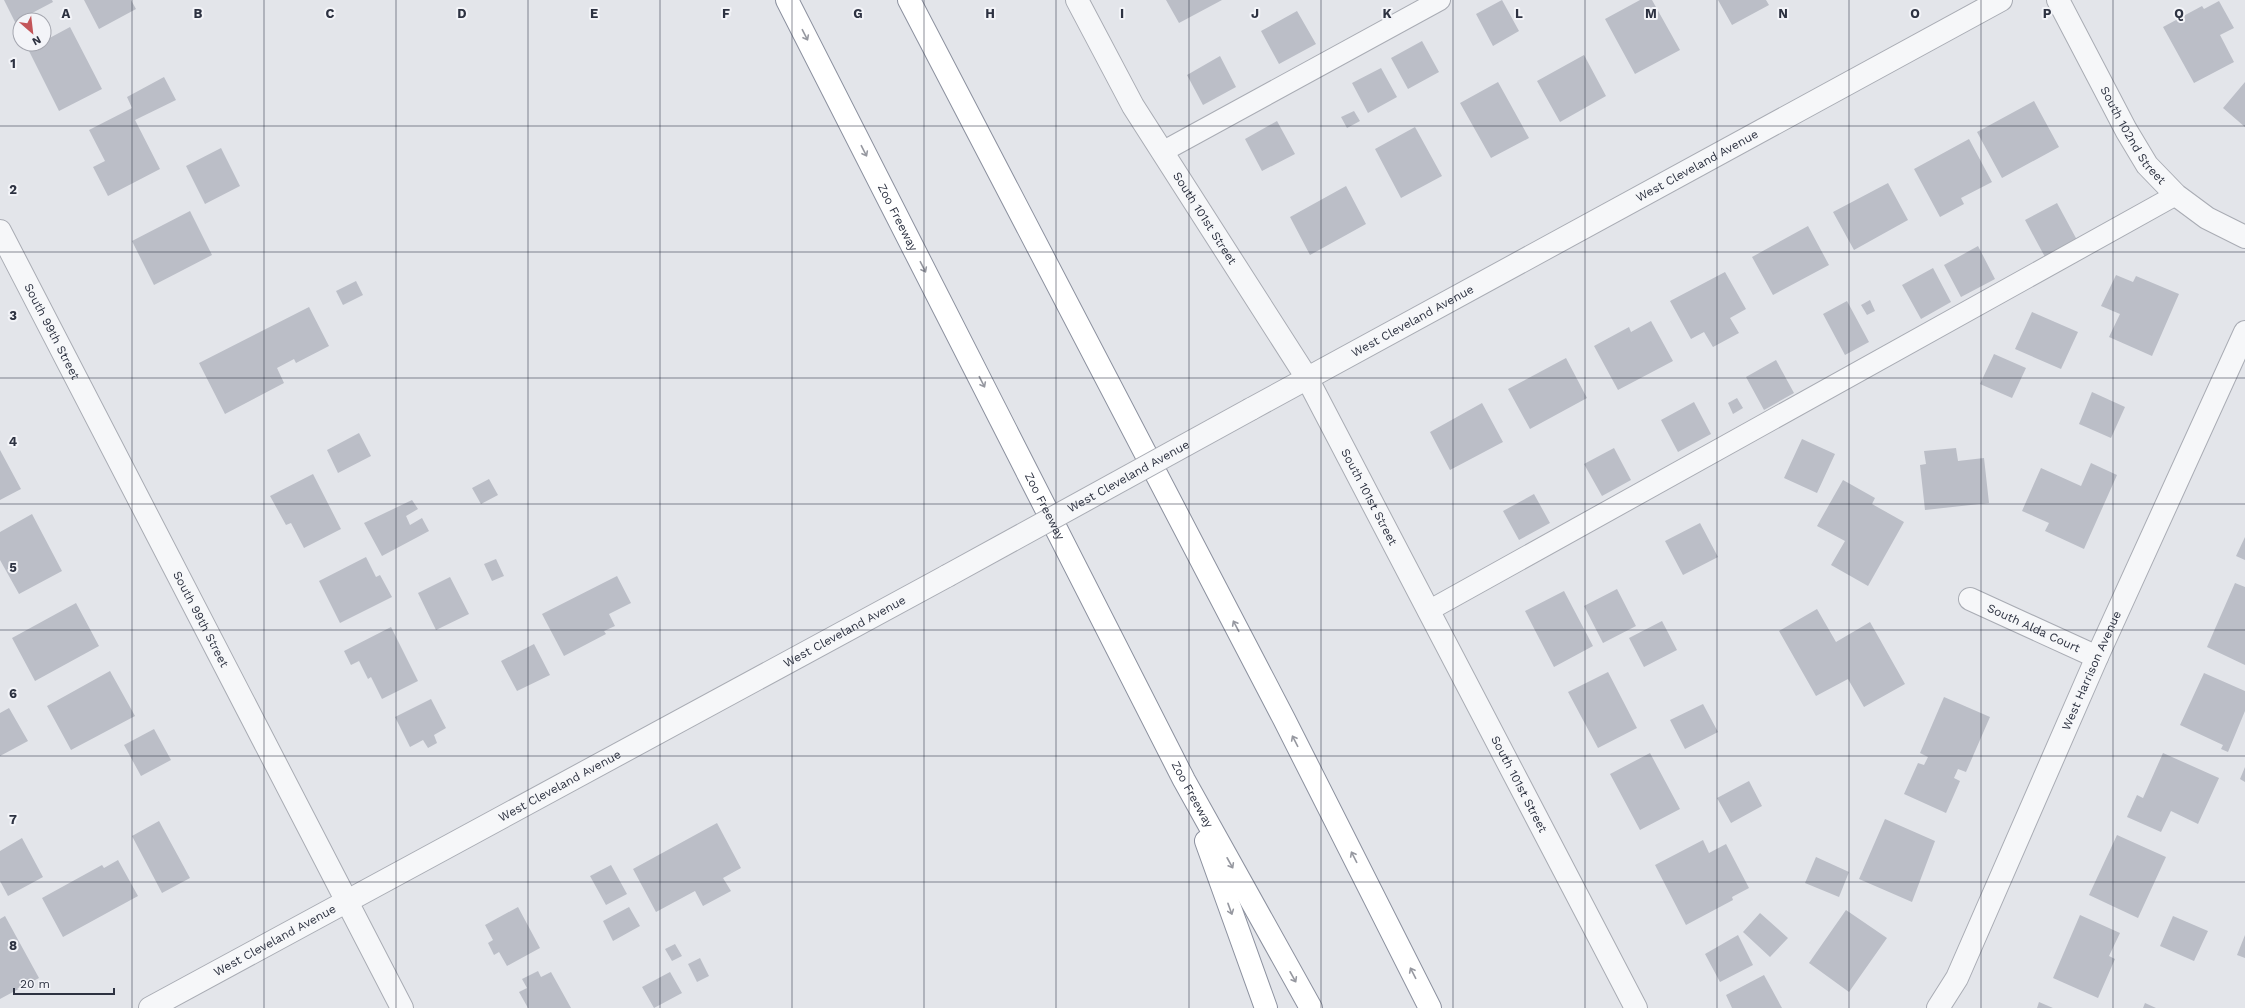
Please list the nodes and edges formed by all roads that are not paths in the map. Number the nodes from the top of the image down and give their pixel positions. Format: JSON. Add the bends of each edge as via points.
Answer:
{"nodes":[{"id":1,"x":787,"y":0,"type":"edge"},
{"id":2,"x":909,"y":0,"type":"edge"},
{"id":3,"x":1077,"y":0,"type":"edge"},
{"id":4,"x":1440,"y":0,"type":"edge"},
{"id":5,"x":2001,"y":0,"type":"edge"},
{"id":6,"x":2058,"y":0,"type":"edge"},
{"id":7,"x":1162,"y":152,"type":"junction"},
{"id":8,"x":2176,"y":195,"type":"junction"},
{"id":9,"x":0,"y":231,"type":"edge"},
{"id":10,"x":2245,"y":237,"type":"edge"},
{"id":11,"x":2245,"y":332,"type":"edge"},
{"id":12,"x":1306,"y":378,"type":"junction"},
{"id":13,"x":1970,"y":599,"type":"dead end"},
{"id":14,"x":1428,"y":611,"type":"junction"},
{"id":15,"x":2097,"y":657,"type":"junction"},
{"id":16,"x":1184,"y":780,"type":"junction"},
{"id":17,"x":346,"y":902,"type":"junction"},
{"id":18,"x":150,"y":1008,"type":"edge"},
{"id":19,"x":402,"y":1008,"type":"edge"},
{"id":20,"x":1266,"y":1008,"type":"edge"},
{"id":21,"x":1311,"y":1008,"type":"edge"},
{"id":22,"x":1430,"y":1008,"type":"edge"},
{"id":23,"x":1636,"y":1008,"type":"edge"},
{"id":24,"x":1938,"y":1008,"type":"edge"}],
"edges":[{"from":1,"to":16,"type":"highway","name":"Zoo Freeway","one_way":true},
{"from":22,"to":2,"type":"highway","one_way":true,"via":[[1284,719]]},
{"from":3,"to":7,"type":"street","name":"South 101st Street","via":[[1133,106]]},
{"from":4,"to":7,"type":"lane"},
{"from":5,"to":12,"type":"street","name":"West Cleveland Avenue"},
{"from":6,"to":8,"type":"street","name":"South 102nd Street","via":[[2147,165]]},
{"from":7,"to":12,"type":"street","name":"South 101st Street"},
{"from":8,"to":10,"type":"street","name":"South 102nd Street","via":[[2207,218]]},
{"from":8,"to":14,"type":"lane"},
{"from":9,"to":17,"type":"street","name":"South 99th Street"},
{"from":11,"to":15,"type":"street","name":"West Harrison Avenue"},
{"from":12,"to":14,"type":"street","name":"South 101st Street"},
{"from":12,"to":17,"type":"street","name":"West Cleveland Avenue","bridge":true},
{"from":13,"to":15,"type":"street","name":"South Alda Court"},
{"from":14,"to":23,"type":"street","name":"South 101st Street"},
{"from":15,"to":24,"type":"street","name":"West Harrison Avenue","via":[[1957,978]]},
{"from":16,"to":20,"type":"highway","one_way":true},
{"from":16,"to":21,"type":"highway","name":"Zoo Freeway","one_way":true},
{"from":17,"to":18,"type":"street","name":"West Cleveland Avenue"},
{"from":17,"to":19,"type":"street","name":"South 99th Street"}]}
